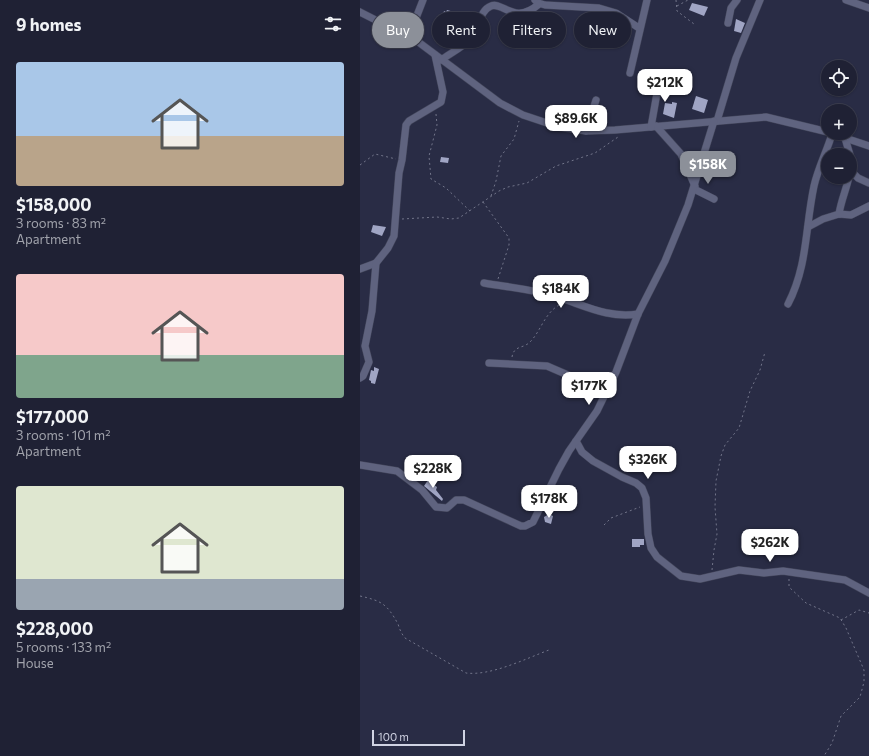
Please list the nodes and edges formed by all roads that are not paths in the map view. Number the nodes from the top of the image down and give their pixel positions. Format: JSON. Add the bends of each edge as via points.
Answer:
{"nodes":[{"id":1,"x":423,"y":0,"type":"edge"},
{"id":2,"x":648,"y":0,"type":"edge"},
{"id":3,"x":737,"y":0,"type":"edge"},
{"id":4,"x":760,"y":0,"type":"edge"},
{"id":5,"x":846,"y":0,"type":"edge"},
{"id":6,"x":537,"y":2,"type":"edge"},
{"id":7,"x":869,"y":8,"type":"edge"},
{"id":8,"x":360,"y":12,"type":"edge"},
{"id":9,"x":418,"y":12,"type":"edge"},
{"id":10,"x":372,"y":18,"type":"edge"},
{"id":11,"x":728,"y":23,"type":"dead end"},
{"id":12,"x":639,"y":28,"type":"junction"},
{"id":13,"x":424,"y":47,"type":"edge"},
{"id":14,"x":434,"y":54,"type":"junction"},
{"id":15,"x":441,"y":60,"type":"junction"},
{"id":16,"x":630,"y":73,"type":"dead end"},
{"id":17,"x":660,"y":76,"type":"dead end"},
{"id":18,"x":596,"y":100,"type":"dead end"},
{"id":19,"x":716,"y":121,"type":"junction"},
{"id":20,"x":654,"y":126,"type":"junction"},
{"id":21,"x":586,"y":131,"type":"junction"},
{"id":22,"x":821,"y":131,"type":"edge"},
{"id":23,"x":828,"y":140,"type":"edge"},
{"id":24,"x":851,"y":140,"type":"edge"},
{"id":25,"x":869,"y":146,"type":"edge"},
{"id":26,"x":857,"y":177,"type":"edge"},
{"id":27,"x":869,"y":183,"type":"edge"},
{"id":28,"x":847,"y":184,"type":"edge"},
{"id":29,"x":694,"y":188,"type":"junction"},
{"id":30,"x":714,"y":199,"type":"dead end"},
{"id":31,"x":869,"y":206,"type":"edge"},
{"id":32,"x":839,"y":214,"type":"junction"},
{"id":33,"x":808,"y":228,"type":"junction"},
{"id":34,"x":376,"y":263,"type":"junction"},
{"id":35,"x":360,"y":269,"type":"edge"},
{"id":36,"x":484,"y":283,"type":"dead end"},
{"id":37,"x":788,"y":304,"type":"dead end"},
{"id":38,"x":638,"y":314,"type":"junction"},
{"id":39,"x":489,"y":363,"type":"dead end"},
{"id":40,"x":360,"y":378,"type":"edge"},
{"id":41,"x":606,"y":392,"type":"junction"},
{"id":42,"x":576,"y":441,"type":"junction"},
{"id":43,"x":360,"y":465,"type":"edge"},
{"id":44,"x":869,"y":593,"type":"edge"}],
"edges":[{"from":1,"to":9,"type":"street"},
{"from":2,"to":12,"type":"street"},
{"from":3,"to":11,"type":"street","via":[[731,8]]},
{"from":4,"to":19,"type":"street","via":[[736,58]]},
{"from":5,"to":7,"type":"street"},
{"from":6,"to":12,"type":"street","via":[[599,8],[616,13]]},
{"from":6,"to":15,"type":"street","via":[[530,11],[523,13],[508,12],[492,5],[483,12],[472,38]]},
{"from":8,"to":10,"type":"street"},
{"from":12,"to":16,"type":"street"},
{"from":13,"to":14,"type":"street"},
{"from":14,"to":15,"type":"street"},
{"from":14,"to":34,"type":"street","via":[[443,92],[441,102],[406,125],[392,241]]},
{"from":15,"to":21,"type":"street","via":[[500,103],[521,114],[559,127]]},
{"from":17,"to":20,"type":"street"},
{"from":18,"to":21,"type":"street"},
{"from":19,"to":20,"type":"street"},
{"from":19,"to":22,"type":"street","via":[[766,117]]},
{"from":19,"to":29,"type":"street"},
{"from":20,"to":21,"type":"street"},
{"from":20,"to":29,"type":"street","via":[[681,154]]},
{"from":23,"to":33,"type":"street","via":[[817,174]]},
{"from":24,"to":25,"type":"street"},
{"from":26,"to":27,"type":"street"},
{"from":28,"to":32,"type":"street"},
{"from":29,"to":30,"type":"street"},
{"from":29,"to":38,"type":"street","via":[[665,261]]},
{"from":31,"to":32,"type":"street","via":[[851,215]]},
{"from":32,"to":33,"type":"street","via":[[823,219]]},
{"from":33,"to":37,"type":"street","via":[[803,268]]},
{"from":34,"to":35,"type":"street"},
{"from":34,"to":40,"type":"street","via":[[372,311],[365,346],[369,362]]},
{"from":36,"to":38,"type":"street","via":[[545,294],[600,312],[628,316]]},
{"from":38,"to":41,"type":"street","via":[[629,342]]},
{"from":39,"to":41,"type":"street","via":[[546,366]]},
{"from":41,"to":42,"type":"street","via":[[592,419]]},
{"from":42,"to":43,"type":"street","via":[[537,515],[525,526],[464,500],[456,500],[447,508],[436,507],[422,490],[397,471]]},
{"from":42,"to":44,"type":"street","via":[[582,452],[593,461],[639,485],[644,491],[649,542],[654,554],[681,576],[697,579],[739,570],[792,573],[845,580]]}]}
